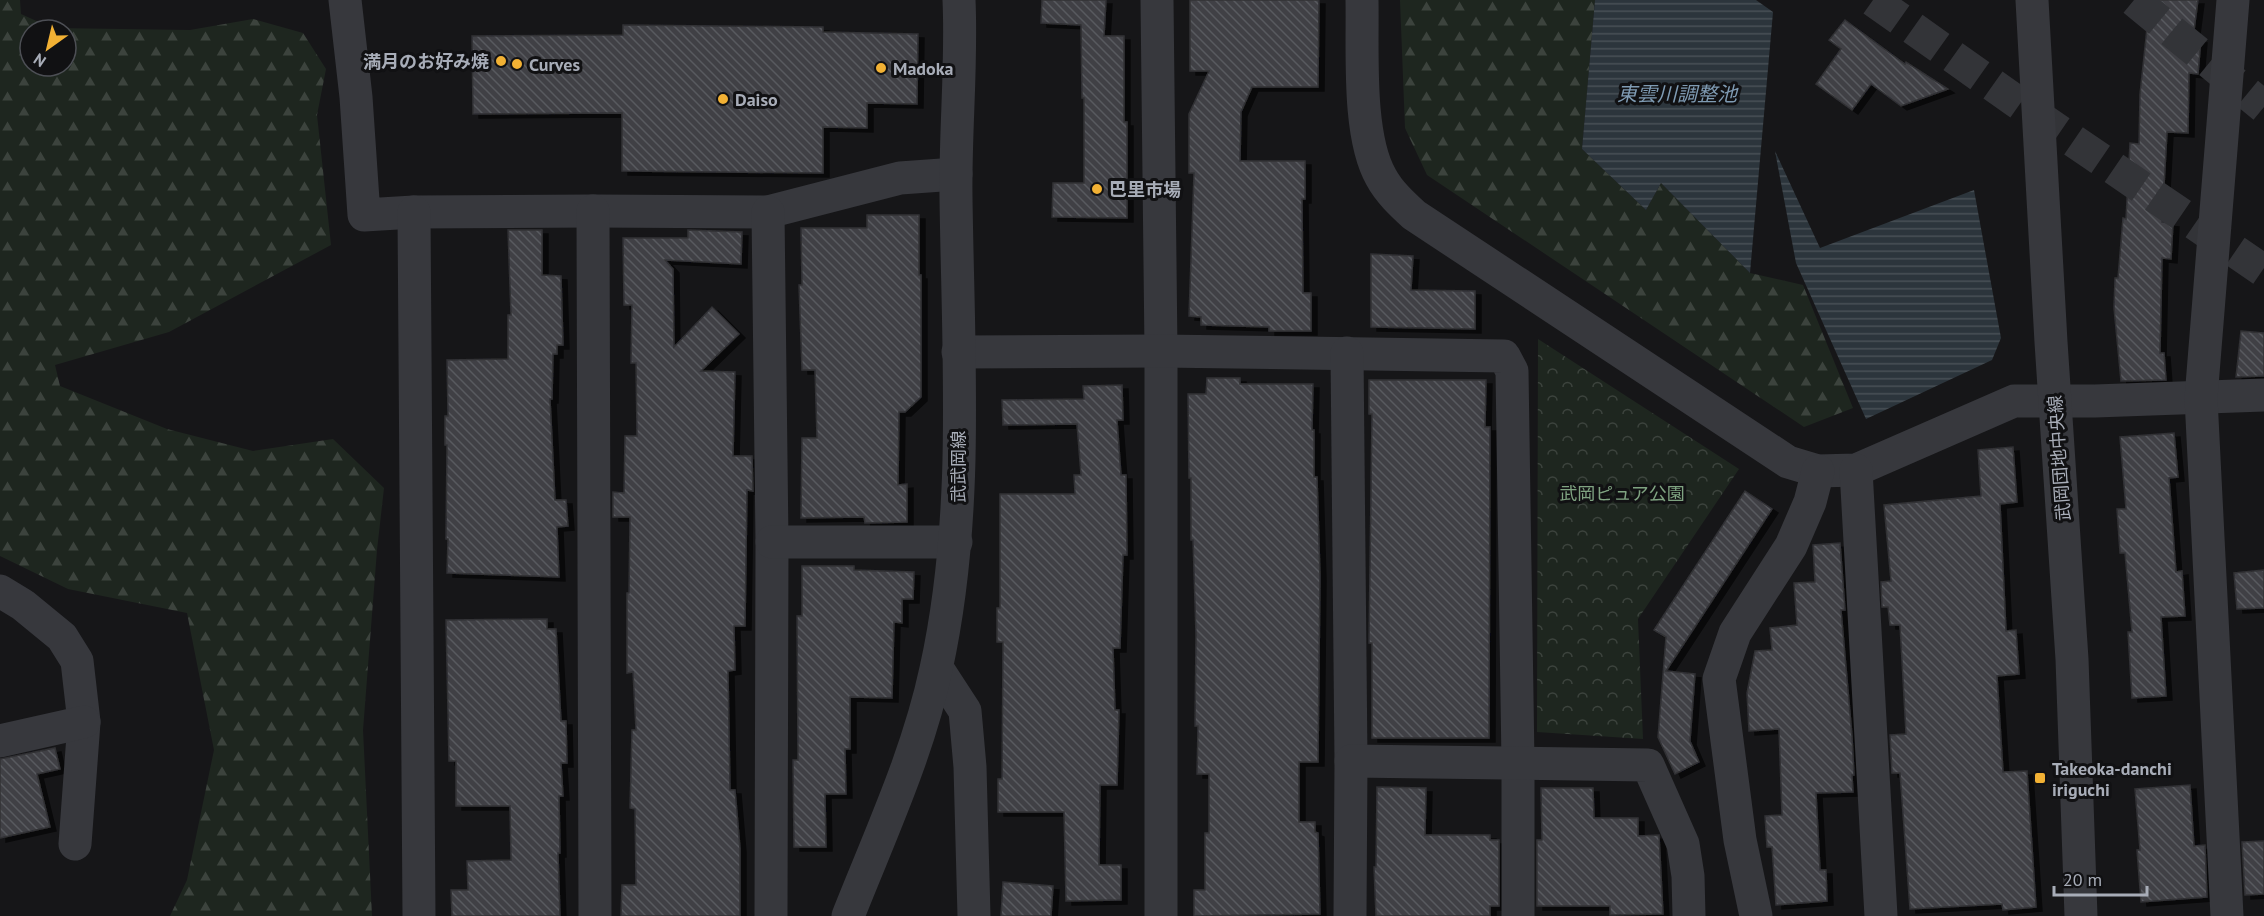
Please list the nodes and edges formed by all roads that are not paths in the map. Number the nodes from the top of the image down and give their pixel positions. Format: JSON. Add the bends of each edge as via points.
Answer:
{"nodes":[{"id":1,"x":345,"y":0,"type":"edge"},
{"id":2,"x":959,"y":0,"type":"edge"},
{"id":3,"x":1157,"y":0,"type":"edge"},
{"id":4,"x":1362,"y":0,"type":"edge"},
{"id":5,"x":2032,"y":0,"type":"edge"},
{"id":6,"x":2233,"y":0,"type":"edge"},
{"id":7,"x":956,"y":174,"type":"junction"},
{"id":8,"x":593,"y":211,"type":"junction"},
{"id":9,"x":414,"y":212,"type":"junction"},
{"id":10,"x":768,"y":212,"type":"junction"},
{"id":11,"x":1161,"y":351,"type":"junction"},
{"id":12,"x":958,"y":352,"type":"junction"},
{"id":13,"x":1347,"y":353,"type":"junction"},
{"id":14,"x":2264,"y":396,"type":"edge"},
{"id":15,"x":2201,"y":398,"type":"junction"},
{"id":16,"x":2055,"y":401,"type":"junction"},
{"id":17,"x":1856,"y":470,"type":"junction"},
{"id":18,"x":1818,"y":471,"type":"junction"},
{"id":19,"x":772,"y":542,"type":"junction"},
{"id":20,"x":956,"y":542,"type":"junction"},
{"id":21,"x":0,"y":591,"type":"edge"},
{"id":22,"x":937,"y":668,"type":"junction"},
{"id":23,"x":84,"y":722,"type":"junction"},
{"id":24,"x":0,"y":741,"type":"edge"},
{"id":25,"x":1351,"y":761,"type":"junction"},
{"id":26,"x":1518,"y":762,"type":"junction"},
{"id":27,"x":75,"y":844,"type":"dead end"},
{"id":28,"x":419,"y":916,"type":"edge"},
{"id":29,"x":595,"y":916,"type":"edge"},
{"id":30,"x":771,"y":916,"type":"edge"},
{"id":31,"x":848,"y":916,"type":"edge"},
{"id":32,"x":974,"y":916,"type":"edge"},
{"id":33,"x":1161,"y":916,"type":"edge"},
{"id":34,"x":1350,"y":916,"type":"edge"},
{"id":35,"x":1518,"y":916,"type":"edge"},
{"id":36,"x":1689,"y":916,"type":"edge"},
{"id":37,"x":1756,"y":916,"type":"edge"},
{"id":38,"x":1881,"y":916,"type":"edge"},
{"id":39,"x":2081,"y":916,"type":"edge"},
{"id":40,"x":2227,"y":916,"type":"edge"}],
"edges":[{"from":1,"to":9,"type":"street","via":[[363,215]]},
{"from":2,"to":7,"type":"street","name":"武武岡線"},
{"from":3,"to":11,"type":"street"},
{"from":4,"to":18,"type":"street","via":[[1369,146],[1381,178],[1395,197],[1414,215],[1788,462]]},
{"from":5,"to":16,"type":"street","name":"武岡団地中央線"},
{"from":6,"to":15,"type":"street"},
{"from":7,"to":10,"type":"street","via":[[900,178]]},
{"from":7,"to":12,"type":"street","name":"武武岡線"},
{"from":8,"to":9,"type":"street"},
{"from":8,"to":10,"type":"street"},
{"from":8,"to":29,"type":"street"},
{"from":9,"to":28,"type":"street"},
{"from":10,"to":19,"type":"street"},
{"from":11,"to":12,"type":"street"},
{"from":11,"to":13,"type":"street"},
{"from":11,"to":33,"type":"street"},
{"from":12,"to":20,"type":"street","name":"武武岡線"},
{"from":13,"to":25,"type":"street"},
{"from":13,"to":26,"type":"street","via":[[1504,357],[1512,371]]},
{"from":14,"to":15,"type":"street"},
{"from":15,"to":16,"type":"street"},
{"from":15,"to":40,"type":"street"},
{"from":16,"to":17,"type":"street","via":[[2014,401]]},
{"from":16,"to":39,"type":"street","name":"武岡団地中央線","via":[[2072,659]]},
{"from":17,"to":18,"type":"street"},
{"from":17,"to":38,"type":"street"},
{"from":18,"to":37,"type":"street","via":[[1791,546],[1735,633],[1719,679],[1740,840]]},
{"from":19,"to":20,"type":"street"},
{"from":19,"to":30,"type":"street"},
{"from":20,"to":22,"type":"street","name":"武武岡線"},
{"from":21,"to":23,"type":"street","via":[[62,637],[77,661]]},
{"from":22,"to":31,"type":"street","name":"武武岡線","via":[[916,740]]},
{"from":22,"to":32,"type":"street","via":[[965,711]]},
{"from":23,"to":24,"type":"street"},
{"from":23,"to":27,"type":"street"},
{"from":25,"to":26,"type":"street"},
{"from":25,"to":34,"type":"street"},
{"from":26,"to":35,"type":"street"},
{"from":26,"to":36,"type":"street","via":[[1648,765],[1683,844]]}]}
